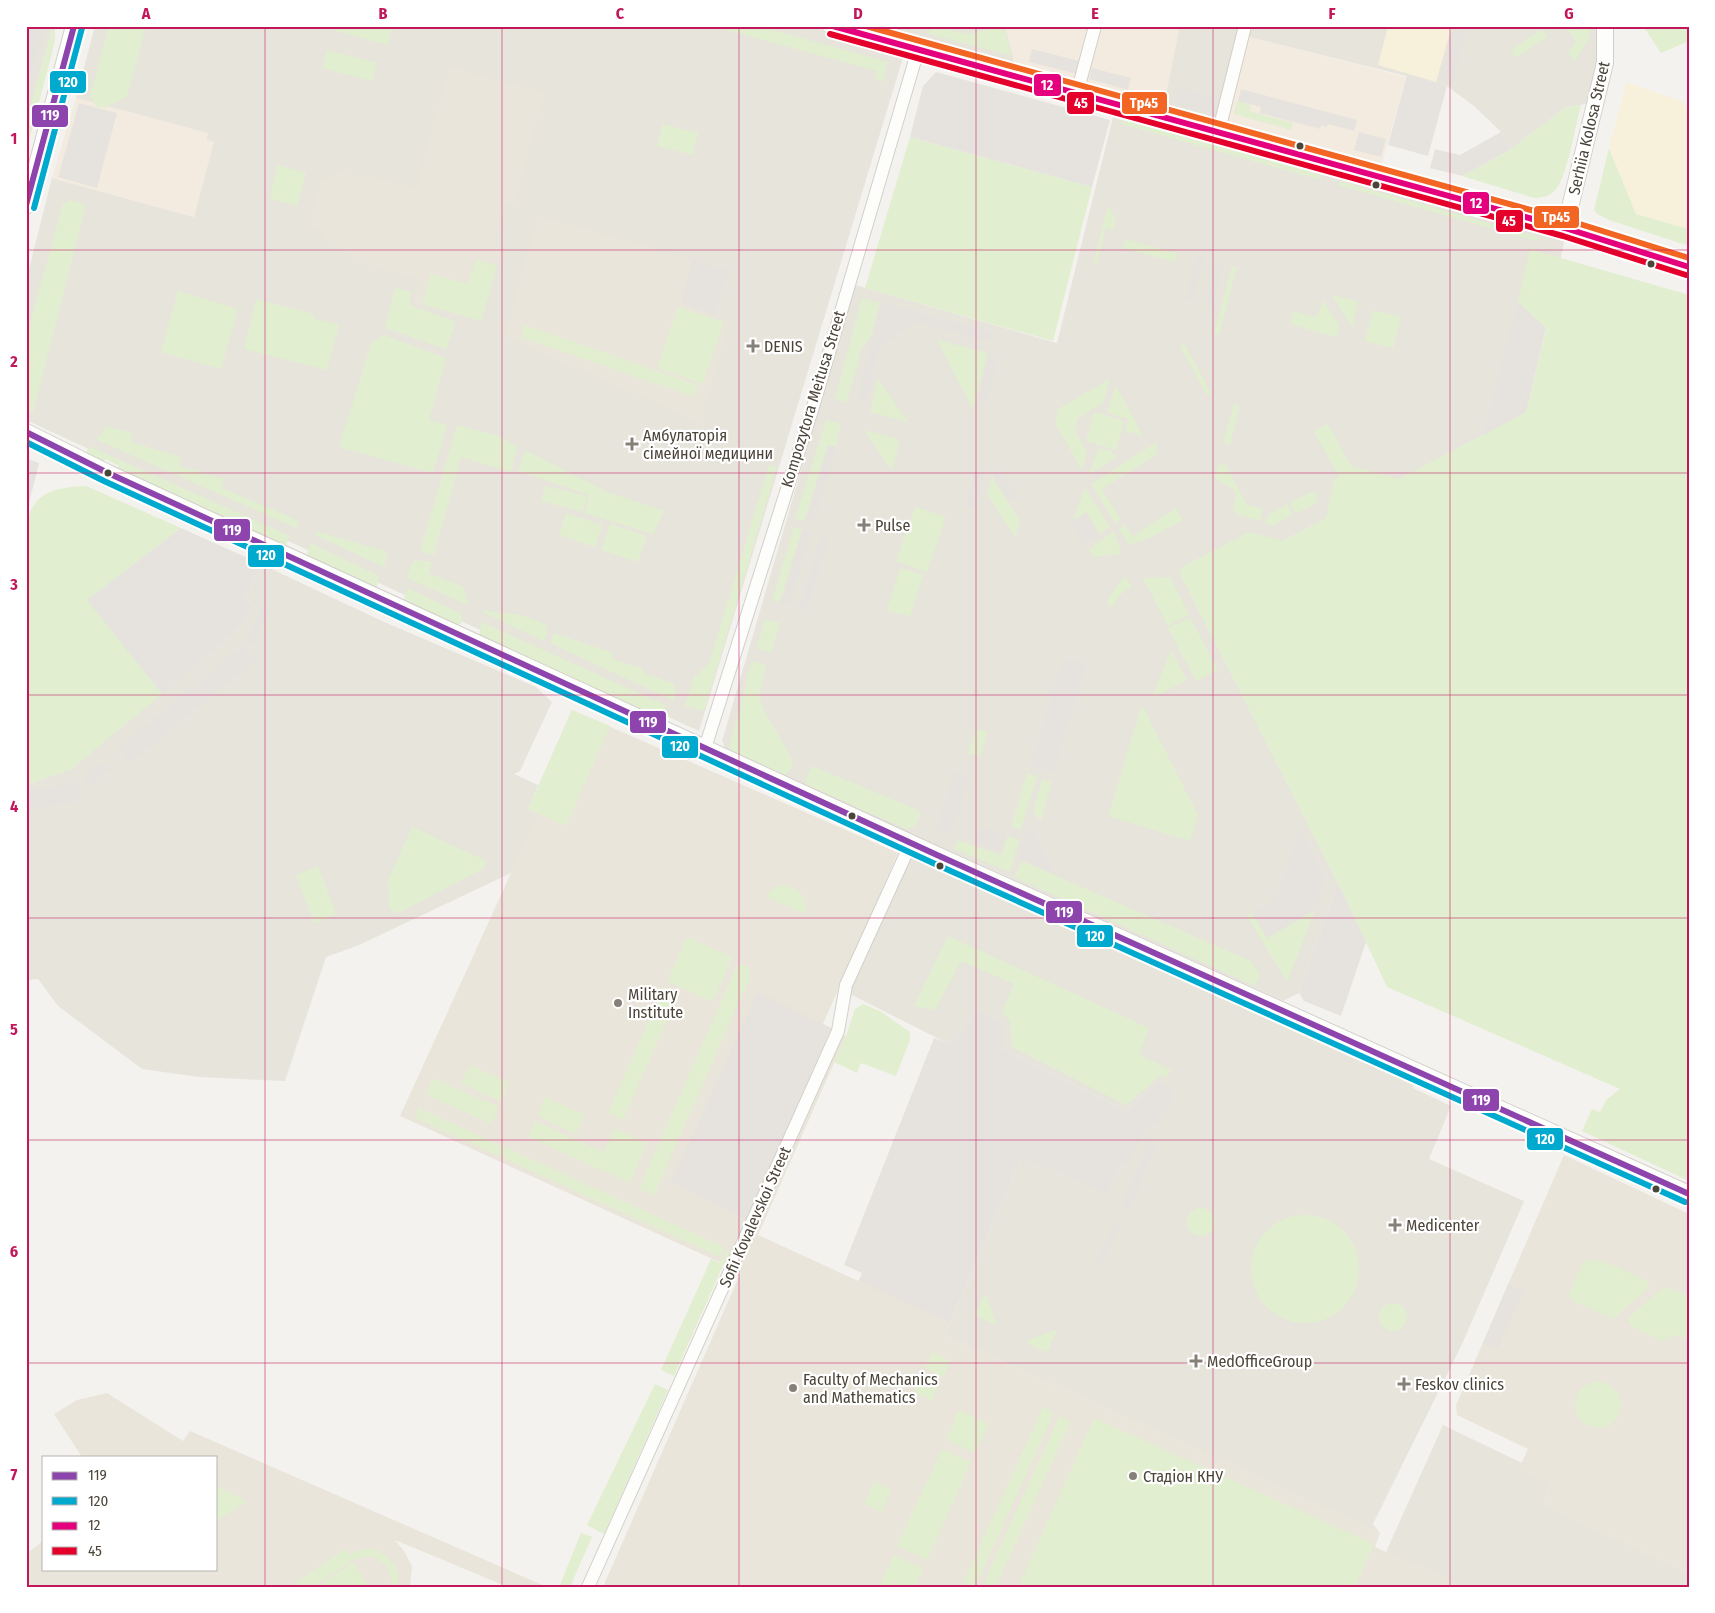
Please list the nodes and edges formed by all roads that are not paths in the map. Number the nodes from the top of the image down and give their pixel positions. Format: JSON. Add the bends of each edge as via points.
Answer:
{"nodes":[{"id":1,"x":74,"y":26,"type":"edge"},
{"id":2,"x":832,"y":26,"type":"edge"},
{"id":3,"x":1095,"y":26,"type":"edge"},
{"id":4,"x":1245,"y":26,"type":"edge"},
{"id":5,"x":1606,"y":26,"type":"edge"},
{"id":6,"x":918,"y":50,"type":"junction"},
{"id":7,"x":1079,"y":87,"type":"junction"},
{"id":8,"x":1218,"y":134,"type":"junction"},
{"id":9,"x":26,"y":206,"type":"edge"},
{"id":10,"x":1565,"y":228,"type":"junction"},
{"id":11,"x":1689,"y":267,"type":"edge"},
{"id":12,"x":26,"y":432,"type":"edge"},
{"id":13,"x":705,"y":748,"type":"junction"},
{"id":14,"x":911,"y":843,"type":"junction"},
{"id":15,"x":1689,"y":1194,"type":"edge"},
{"id":16,"x":588,"y":1587,"type":"edge"}],
"edges":[{"from":1,"to":9,"type":"street"},
{"from":2,"to":6,"type":"main road"},
{"from":3,"to":7,"type":"street"},
{"from":4,"to":8,"type":"street"},
{"from":5,"to":10,"type":"street","name":"Serhiia Kolosa Street","via":[[1605,62]]},
{"from":6,"to":7,"type":"main road"},
{"from":6,"to":13,"type":"street","name":"Kompozytora Meitusa Street","via":[[813,407]]},
{"from":7,"to":8,"type":"main road"},
{"from":8,"to":10,"type":"main road"},
{"from":10,"to":11,"type":"main road"},
{"from":12,"to":13,"type":"street","via":[[108,473]]},
{"from":13,"to":14,"type":"street"},
{"from":14,"to":15,"type":"street"},
{"from":14,"to":16,"type":"street","name":"Sofii Kovalevskoi Street","via":[[846,985],[838,1031]]}]}
